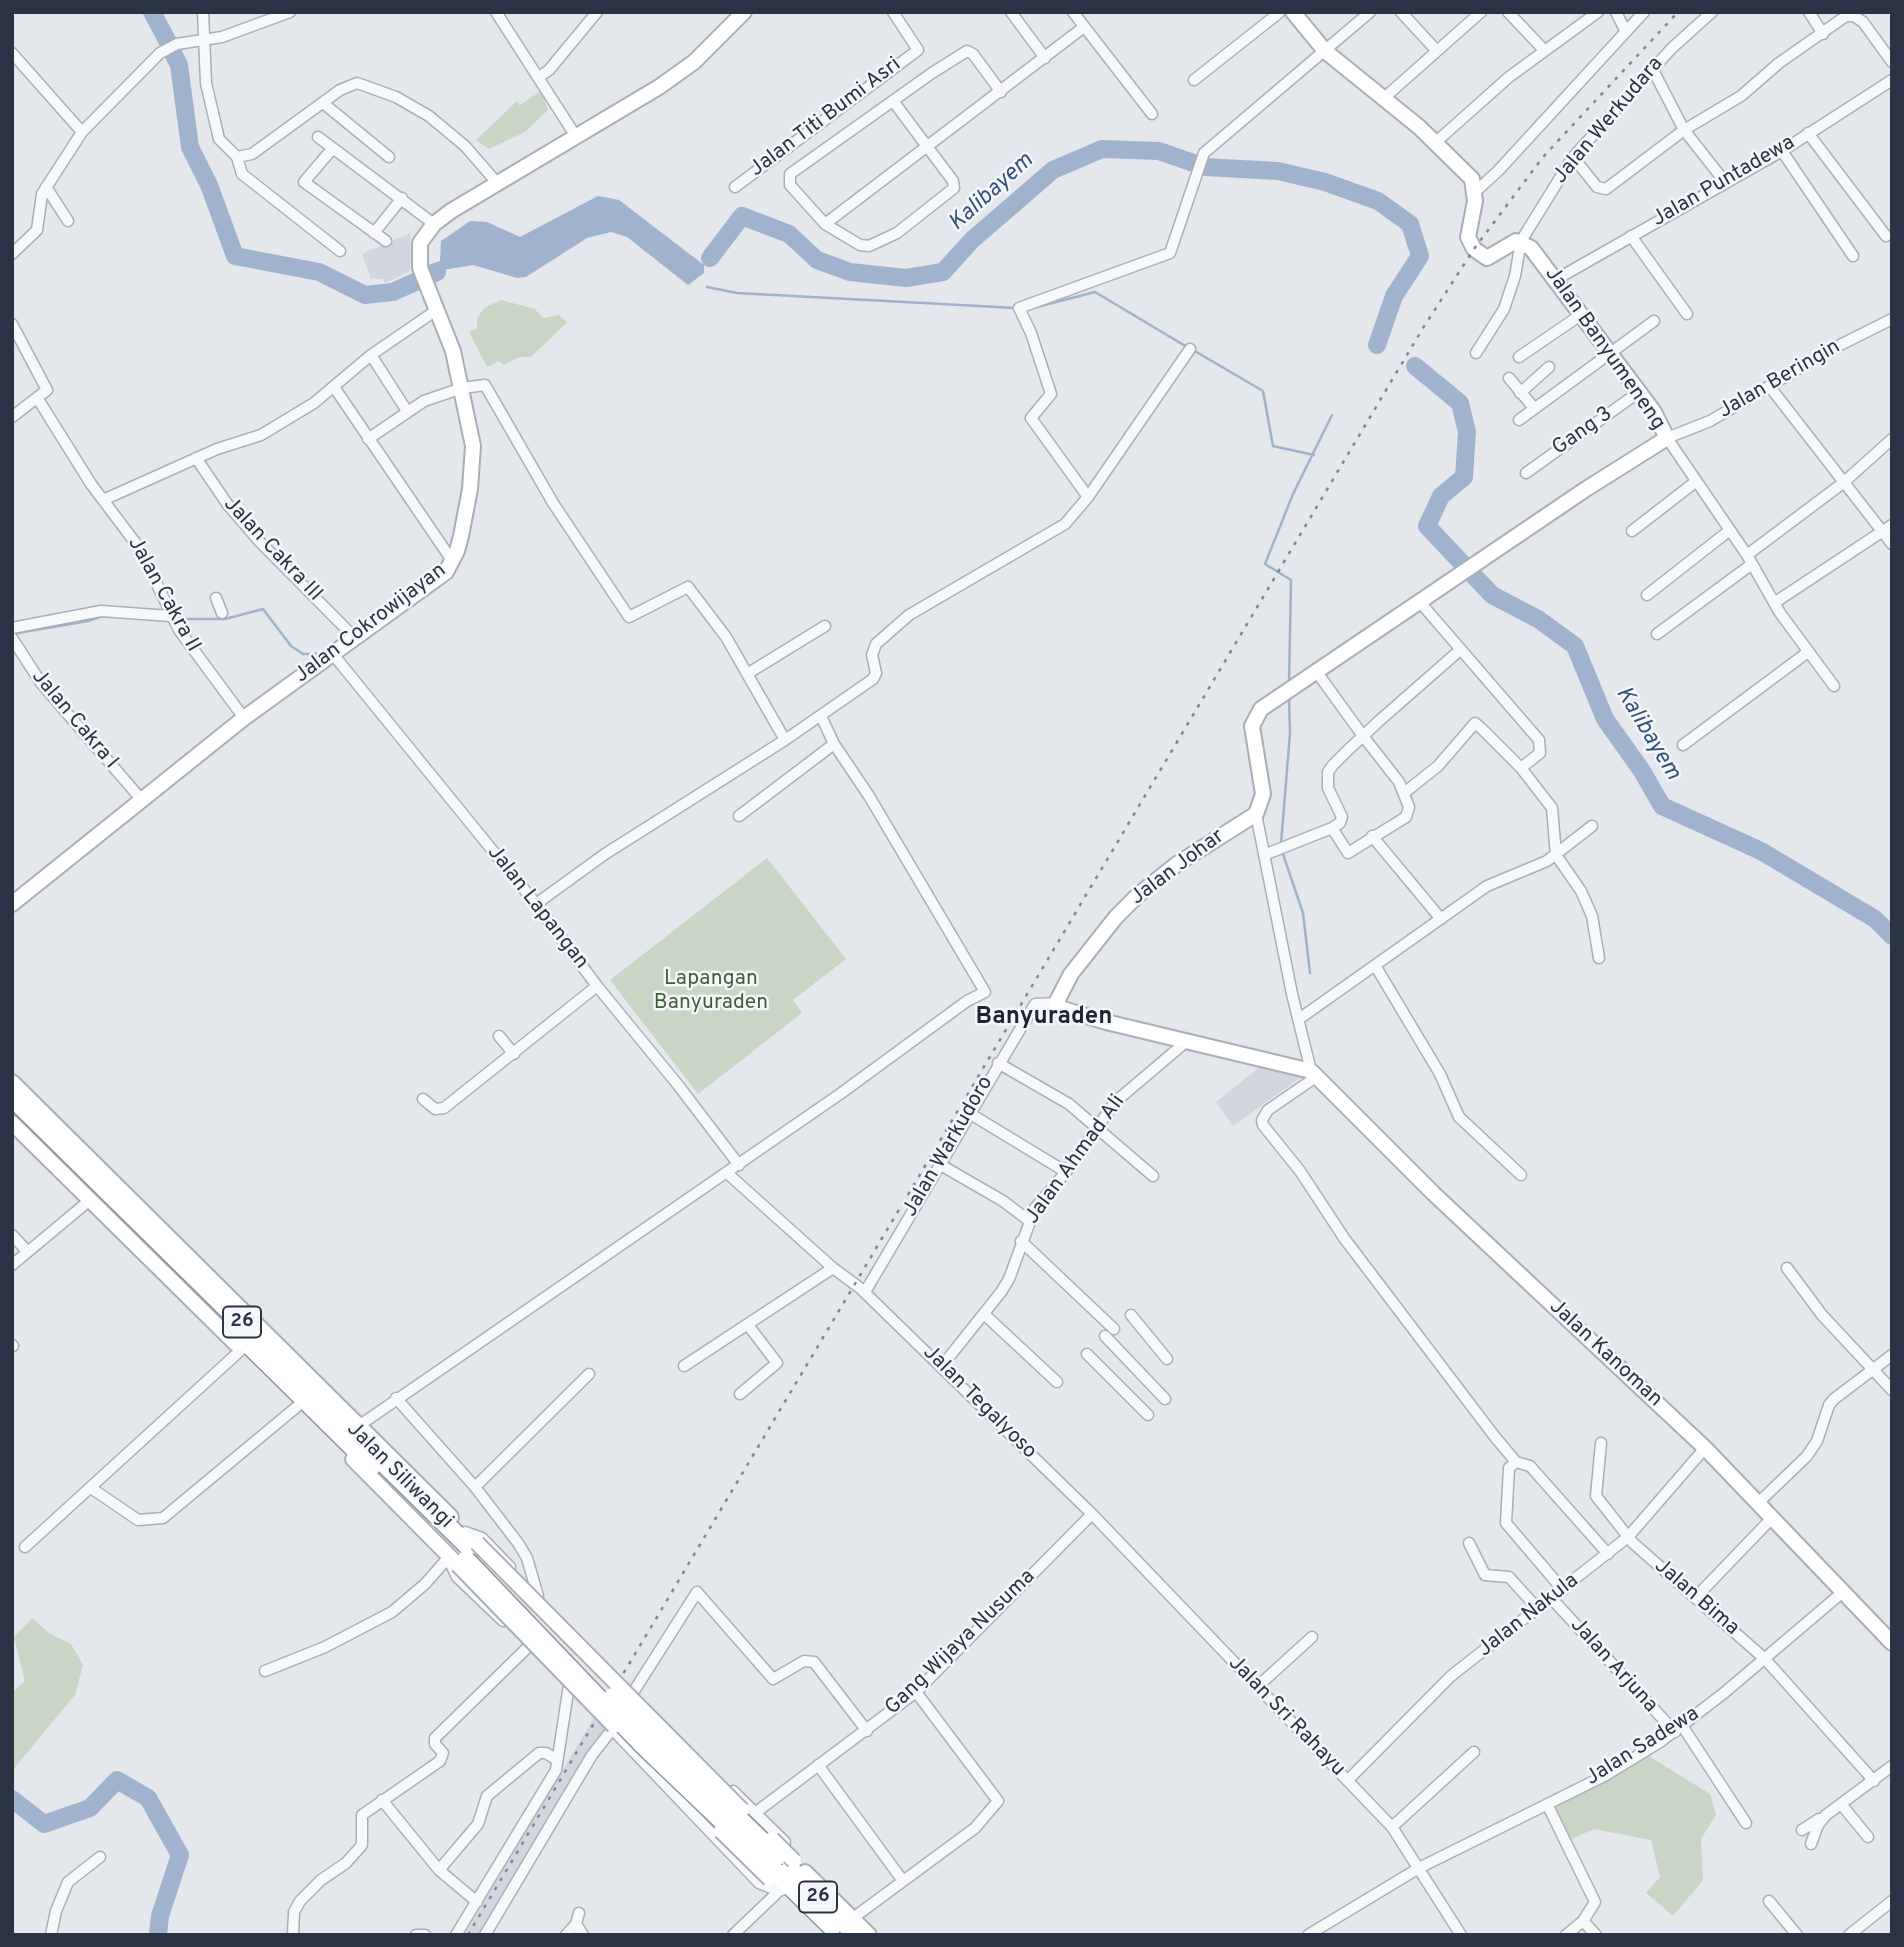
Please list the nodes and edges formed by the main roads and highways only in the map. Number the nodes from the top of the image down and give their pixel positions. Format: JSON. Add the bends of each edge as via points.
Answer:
{"nodes":[{"id":1,"x":12,"y":1097,"type":"edge"},
{"id":2,"x":12,"y":1110,"type":"edge"},
{"id":3,"x":147,"y":1242,"type":"junction"},
{"id":4,"x":461,"y":1551,"type":"junction"},
{"id":5,"x":786,"y":1877,"type":"junction"},
{"id":6,"x":854,"y":1926,"type":"edge"},
{"id":7,"x":839,"y":1935,"type":"edge"}],
"edges":[{"from":1,"to":3,"type":"highway","name":"Jalan Siliwangi","number":"26"},
{"from":2,"to":3,"type":"highway","name":"Jalan Siliwangi","number":"26"},
{"from":3,"to":4,"type":"highway","name":"Jalan Siliwangi","number":"26"},
{"from":3,"to":4,"type":"highway","name":"Jalan Siliwangi","number":"26","via":[[192,1294]]},
{"from":4,"to":5,"type":"highway","name":"Jalan Siliwangi","number":"26","bridge":true,"via":[[644,1746]]},
{"from":5,"to":6,"type":"highway","number":"26"},
{"from":5,"to":7,"type":"highway","number":"26"}]}
